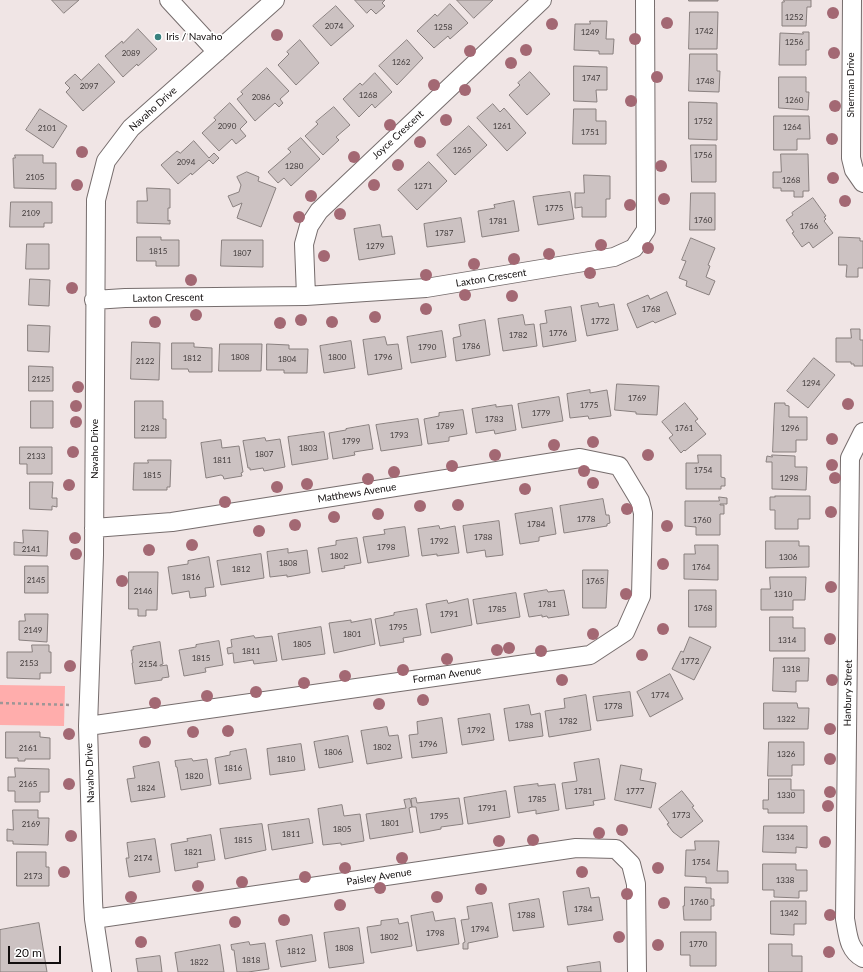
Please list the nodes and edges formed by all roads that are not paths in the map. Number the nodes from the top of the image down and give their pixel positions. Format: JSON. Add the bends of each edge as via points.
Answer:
{"nodes":[{"id":1,"x":169,"y":0,"type":"edge"},
{"id":2,"x":275,"y":0,"type":"edge"},
{"id":3,"x":542,"y":0,"type":"edge"},
{"id":4,"x":645,"y":0,"type":"edge"},
{"id":5,"x":852,"y":0,"type":"edge"},
{"id":6,"x":217,"y":52,"type":"junction"},
{"id":7,"x":858,"y":177,"type":"edge"},
{"id":8,"x":306,"y":296,"type":"junction"},
{"id":9,"x":94,"y":300,"type":"junction"},
{"id":10,"x":863,"y":432,"type":"edge"},
{"id":11,"x":619,"y":466,"type":"joint"},
{"id":12,"x":94,"y":528,"type":"junction"},
{"id":13,"x":88,"y":726,"type":"junction"},
{"id":14,"x":94,"y":918,"type":"junction"},
{"id":15,"x":860,"y":956,"type":"edge"},
{"id":16,"x":102,"y":972,"type":"edge"},
{"id":17,"x":637,"y":972,"type":"edge"}],
"edges":[{"from":1,"to":6,"type":"street"},
{"from":2,"to":6,"type":"street","name":"Navaho Drive"},
{"from":3,"to":8,"type":"street","name":"Joyce Crescent","via":[[319,211],[309,226],[304,244]]},
{"from":4,"to":8,"type":"street","name":"Laxton Crescent","via":[[646,230],[634,248],[614,257],[426,288]]},
{"from":5,"to":7,"type":"street","name":"Sherman Drive","via":[[851,158]]},
{"from":6,"to":9,"type":"street","name":"Navaho Drive","via":[[131,128],[106,161],[96,200]]},
{"from":8,"to":9,"type":"street","name":"Laxton Crescent"},
{"from":9,"to":12,"type":"street","name":"Navaho Drive"},
{"from":10,"to":15,"type":"street","name":"Hanbury Street","via":[[850,458],[846,919],[849,942]]},
{"from":11,"to":12,"type":"street","name":"Matthews Avenue","via":[[580,458],[172,522]]},
{"from":11,"to":13,"type":"street","name":"Forman Avenue","via":[[640,500],[643,513],[641,596],[625,632],[590,655]]},
{"from":12,"to":13,"type":"street","name":"Navaho Drive"},
{"from":13,"to":14,"type":"street","name":"Navaho Drive"},
{"from":14,"to":16,"type":"street","name":"Navaho Drive"},
{"from":14,"to":17,"type":"street","name":"Paisley Avenue","via":[[576,848],[616,850],[630,864],[636,884]]}]}
